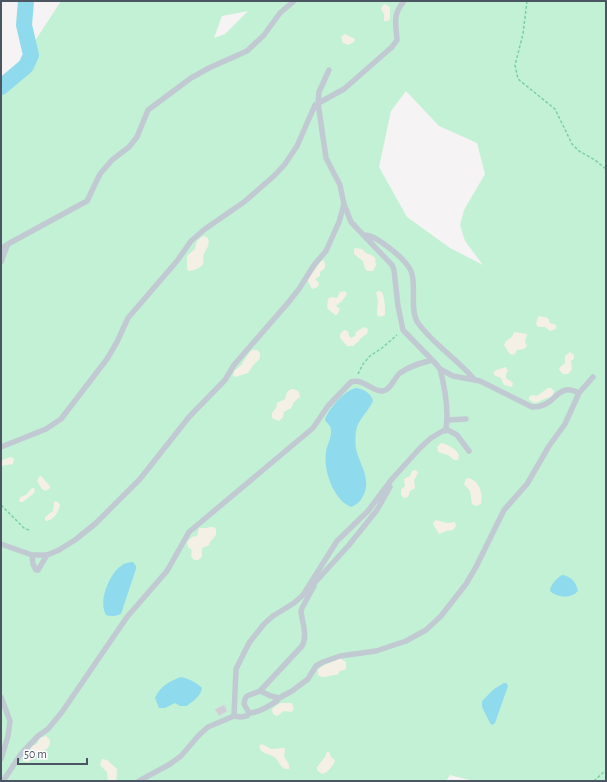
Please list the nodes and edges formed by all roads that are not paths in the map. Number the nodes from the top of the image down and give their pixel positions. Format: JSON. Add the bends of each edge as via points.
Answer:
{"nodes":[{"id":1,"x":294,"y":1,"type":"edge"},
{"id":2,"x":404,"y":1,"type":"edge"},
{"id":3,"x":329,"y":70,"type":"dead end"},
{"id":4,"x":318,"y":103,"type":"junction"},
{"id":5,"x":344,"y":204,"type":"junction"},
{"id":6,"x":363,"y":235,"type":"junction"},
{"id":7,"x":8,"y":244,"type":"junction"},
{"id":8,"x":1,"y":249,"type":"edge"},
{"id":9,"x":1,"y":262,"type":"edge"},
{"id":10,"x":432,"y":360,"type":"junction"},
{"id":11,"x":440,"y":369,"type":"junction"},
{"id":12,"x":593,"y":377,"type":"dead end"},
{"id":13,"x":475,"y":379,"type":"junction"},
{"id":14,"x":579,"y":393,"type":"junction"},
{"id":15,"x":466,"y":419,"type":"dead end"},
{"id":16,"x":447,"y":420,"type":"junction"},
{"id":17,"x":446,"y":429,"type":"junction"},
{"id":18,"x":1,"y":447,"type":"edge"},
{"id":19,"x":468,"y":451,"type":"dead end"},
{"id":20,"x":1,"y":544,"type":"edge"},
{"id":21,"x":32,"y":555,"type":"junction"},
{"id":22,"x":47,"y":555,"type":"junction"},
{"id":23,"x":317,"y":582,"type":"junction"},
{"id":24,"x":303,"y":595,"type":"junction"},
{"id":25,"x":260,"y":691,"type":"junction"},
{"id":26,"x":1,"y":697,"type":"edge"},
{"id":27,"x":279,"y":698,"type":"junction"},
{"id":28,"x":249,"y":713,"type":"junction"},
{"id":29,"x":234,"y":716,"type":"junction"},
{"id":30,"x":1,"y":758,"type":"edge"},
{"id":31,"x":3,"y":781,"type":"edge"},
{"id":32,"x":139,"y":781,"type":"edge"}],
"edges":[{"from":1,"to":7,"type":"lane","via":[[247,51],[203,72],[148,110],[136,137],[100,174],[87,201]]},
{"from":2,"to":4,"type":"lane","via":[[395,15],[397,40],[392,47],[344,89]]},
{"from":3,"to":4,"type":"lane","via":[[319,92]]},
{"from":4,"to":5,"type":"lane","via":[[326,158],[340,185]]},
{"from":4,"to":18,"type":"lane","via":[[312,109],[297,146],[285,164],[263,187],[191,241],[128,318],[107,359],[61,419],[46,429]]},
{"from":5,"to":6,"type":"lane","via":[[347,216]]},
{"from":5,"to":22,"type":"lane","via":[[326,251],[299,289],[260,338],[234,365],[225,380],[189,417],[140,479],[95,524],[60,550]]},
{"from":6,"to":10,"type":"lane","via":[[392,264],[403,330]]},
{"from":6,"to":13,"type":"lane","via":[[382,242],[409,268],[412,274],[416,319]]},
{"from":7,"to":8,"type":"lane"},
{"from":7,"to":9,"type":"lane"},
{"from":10,"to":11,"type":"lane"},
{"from":10,"to":31,"type":"lane","via":[[407,369],[383,391],[354,381],[347,385],[313,428],[189,532],[167,571],[131,612],[62,712],[21,754]]},
{"from":11,"to":13,"type":"lane","via":[[453,376]]},
{"from":11,"to":16,"type":"lane"},
{"from":12,"to":14,"type":"lane"},
{"from":13,"to":14,"type":"lane","via":[[538,407],[545,405],[564,390]]},
{"from":14,"to":27,"type":"lane","via":[[565,424],[531,478],[504,510],[466,584],[441,616],[426,630],[406,641],[376,651],[340,656],[323,662],[316,666],[308,679]]},
{"from":15,"to":16,"type":"lane"},
{"from":16,"to":17,"type":"lane"},
{"from":17,"to":19,"type":"lane","via":[[457,435]]},
{"from":17,"to":23,"type":"lane","via":[[415,458],[386,492],[377,510]]},
{"from":17,"to":24,"type":"lane","via":[[420,448],[368,510],[337,541]]},
{"from":20,"to":21,"type":"lane"},
{"from":21,"to":22,"type":"lane"},
{"from":21,"to":22,"type":"lane","via":[[36,570]]},
{"from":23,"to":24,"type":"lane"},
{"from":23,"to":25,"type":"lane","via":[[301,611],[305,642]]},
{"from":24,"to":29,"type":"lane","via":[[264,624],[249,643],[236,669]]},
{"from":25,"to":27,"type":"lane"},
{"from":25,"to":28,"type":"lane","via":[[245,699],[244,704]]},
{"from":26,"to":30,"type":"lane","via":[[10,721]]},
{"from":27,"to":28,"type":"lane","via":[[278,701]]},
{"from":28,"to":29,"type":"lane","via":[[247,716]]},
{"from":29,"to":32,"type":"lane","via":[[208,727],[181,756]]}]}
